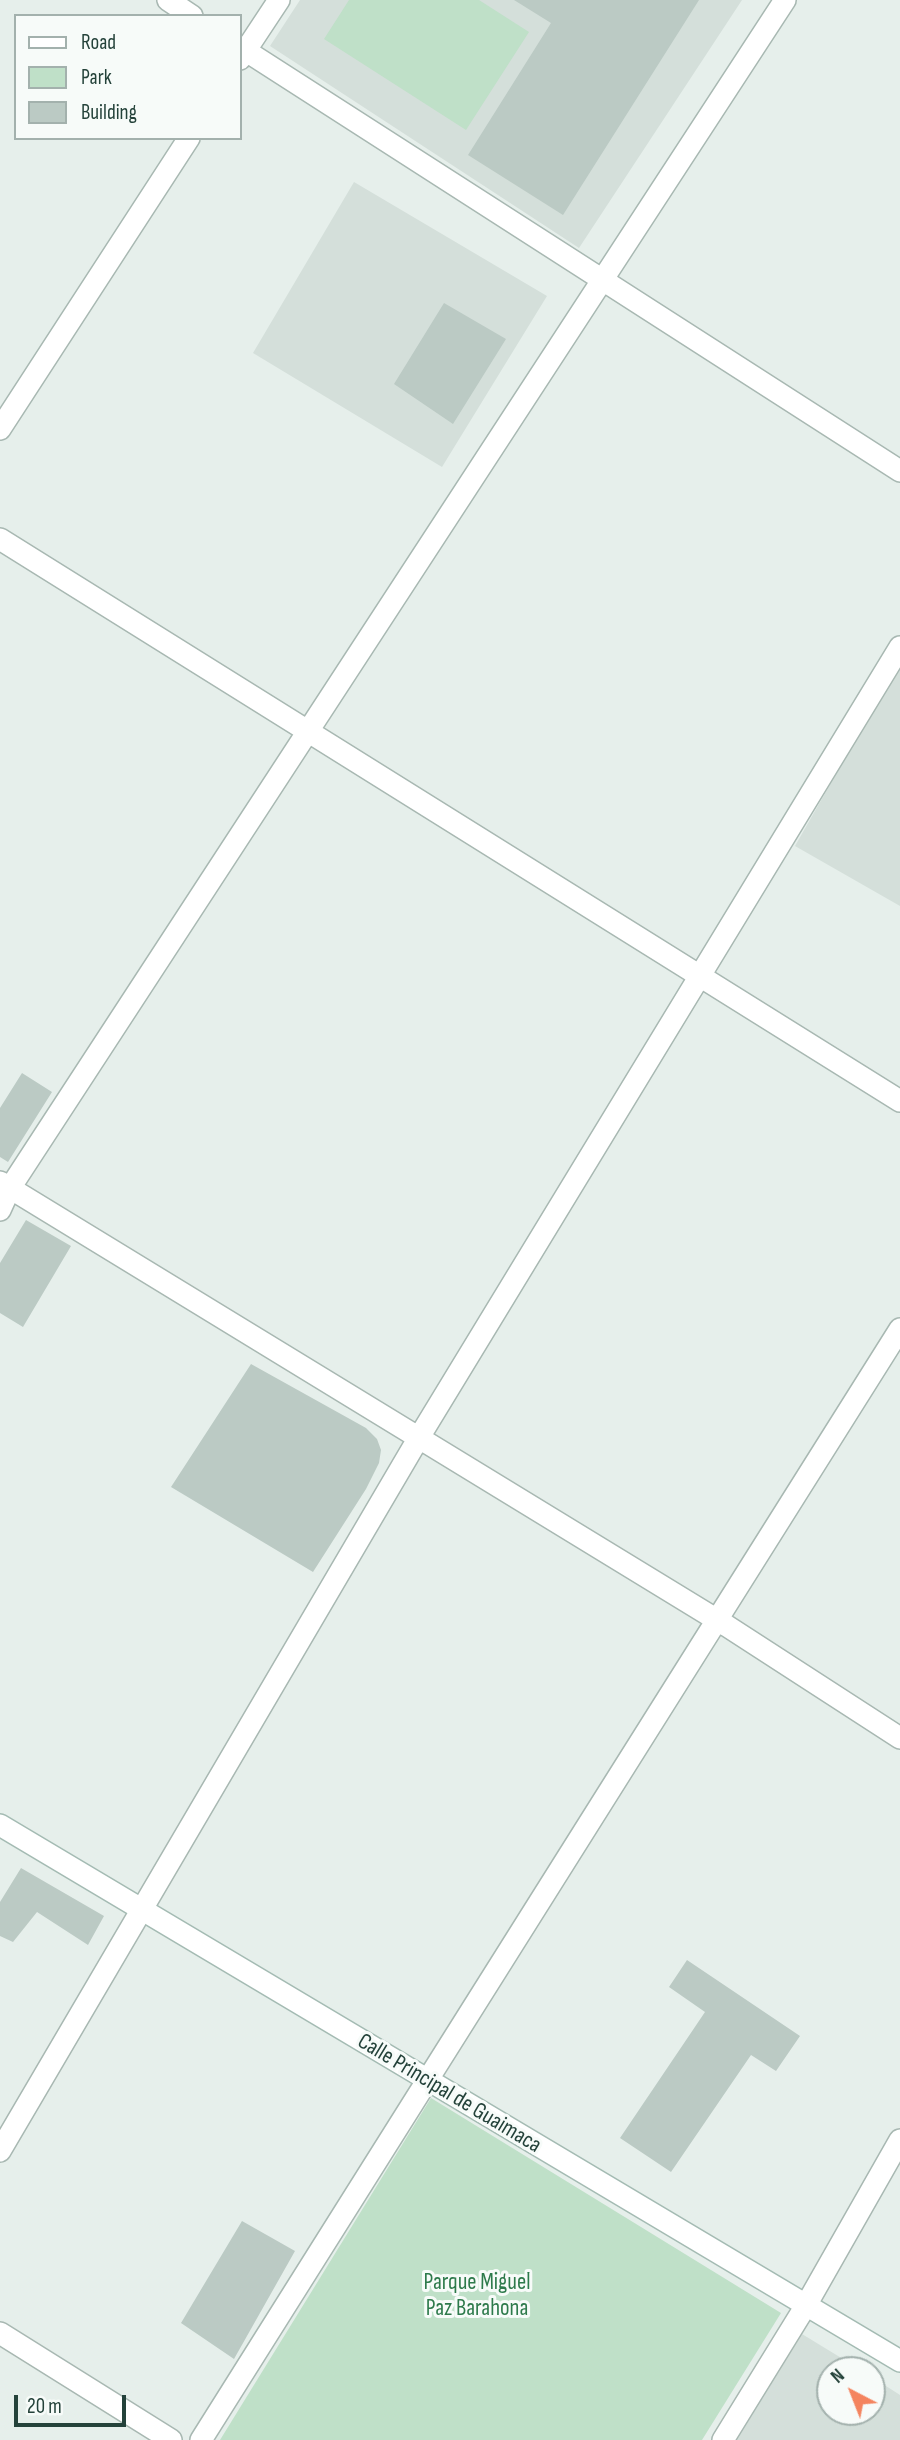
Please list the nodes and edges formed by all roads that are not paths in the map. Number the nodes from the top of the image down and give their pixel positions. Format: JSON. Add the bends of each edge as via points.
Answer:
{"nodes":[{"id":1,"x":168,"y":0,"type":"edge"},
{"id":2,"x":279,"y":0,"type":"edge"},
{"id":3,"x":785,"y":0,"type":"edge"},
{"id":4,"x":189,"y":14,"type":"edge"},
{"id":5,"x":242,"y":52,"type":"edge"},
{"id":6,"x":188,"y":140,"type":"edge"},
{"id":7,"x":601,"y":281,"type":"junction"},
{"id":8,"x":0,"y":429,"type":"edge"},
{"id":9,"x":900,"y":471,"type":"edge"},
{"id":10,"x":0,"y":539,"type":"edge"},
{"id":11,"x":900,"y":647,"type":"edge"},
{"id":12,"x":307,"y":730,"type":"junction"},
{"id":13,"x":702,"y":975,"type":"junction"},
{"id":14,"x":900,"y":1101,"type":"edge"},
{"id":15,"x":5,"y":1185,"type":"edge"},
{"id":16,"x":0,"y":1210,"type":"edge"},
{"id":17,"x":900,"y":1329,"type":"edge"},
{"id":18,"x":418,"y":1439,"type":"junction"},
{"id":19,"x":717,"y":1620,"type":"junction"},
{"id":20,"x":900,"y":1738,"type":"edge"},
{"id":21,"x":0,"y":1825,"type":"edge"},
{"id":22,"x":142,"y":1910,"type":"junction"},
{"id":23,"x":428,"y":2081,"type":"junction"},
{"id":24,"x":900,"y":2140,"type":"edge"},
{"id":25,"x":0,"y":2151,"type":"edge"},
{"id":26,"x":805,"y":2307,"type":"junction"},
{"id":27,"x":0,"y":2333,"type":"edge"},
{"id":28,"x":900,"y":2361,"type":"edge"},
{"id":29,"x":171,"y":2440,"type":"edge"},
{"id":30,"x":201,"y":2440,"type":"edge"},
{"id":31,"x":723,"y":2440,"type":"edge"}],
"edges":[{"from":1,"to":4,"type":"street"},
{"from":2,"to":5,"type":"street"},
{"from":3,"to":7,"type":"street"},
{"from":5,"to":7,"type":"street"},
{"from":6,"to":8,"type":"street"},
{"from":7,"to":9,"type":"street"},
{"from":7,"to":12,"type":"street"},
{"from":10,"to":12,"type":"street"},
{"from":11,"to":13,"type":"street"},
{"from":12,"to":13,"type":"street"},
{"from":12,"to":15,"type":"street"},
{"from":13,"to":14,"type":"street"},
{"from":13,"to":18,"type":"street"},
{"from":15,"to":16,"type":"street"},
{"from":15,"to":18,"type":"street"},
{"from":17,"to":19,"type":"street"},
{"from":18,"to":19,"type":"street"},
{"from":18,"to":22,"type":"street"},
{"from":19,"to":20,"type":"street"},
{"from":19,"to":23,"type":"street"},
{"from":21,"to":22,"type":"street","name":"Calle Principal de Guaimaca"},
{"from":22,"to":23,"type":"street","name":"Calle Principal de Guaimaca"},
{"from":22,"to":25,"type":"street"},
{"from":23,"to":26,"type":"street","name":"Calle Principal de Guaimaca"},
{"from":23,"to":30,"type":"street"},
{"from":24,"to":26,"type":"street"},
{"from":26,"to":28,"type":"street","name":"Calle Principal de Guaimaca"},
{"from":26,"to":31,"type":"street"},
{"from":27,"to":29,"type":"street"}]}
